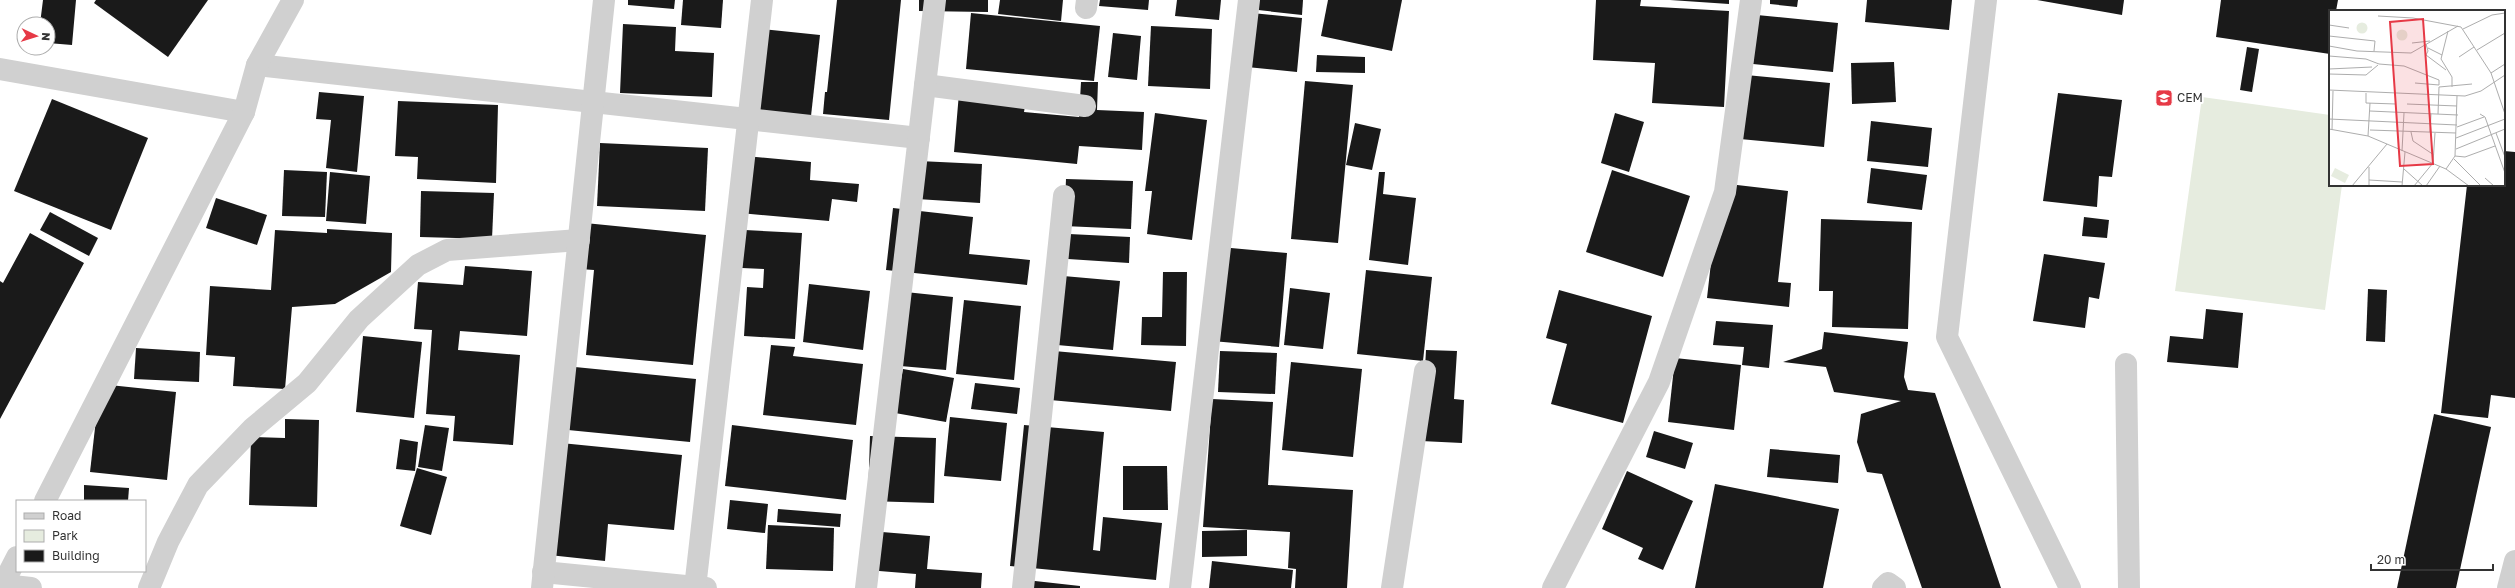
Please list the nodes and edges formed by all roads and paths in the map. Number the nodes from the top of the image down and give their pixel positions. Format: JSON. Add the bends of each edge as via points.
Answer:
{"nodes":[{"id":1,"x":293,"y":0,"type":"edge"},
{"id":2,"x":604,"y":0,"type":"edge"},
{"id":3,"x":762,"y":0,"type":"edge"},
{"id":4,"x":935,"y":0,"type":"edge"},
{"id":5,"x":1248,"y":0,"type":"edge"},
{"id":6,"x":1750,"y":0,"type":"edge"},
{"id":7,"x":1986,"y":0,"type":"edge"},
{"id":8,"x":257,"y":65,"type":"junction"},
{"id":9,"x":0,"y":69,"type":"edge"},
{"id":10,"x":925,"y":85,"type":"junction"},
{"id":11,"x":593,"y":102,"type":"junction"},
{"id":12,"x":1084,"y":106,"type":"dead end"},
{"id":13,"x":244,"y":112,"type":"junction"},
{"id":14,"x":748,"y":120,"type":"junction"},
{"id":15,"x":919,"y":138,"type":"junction"},
{"id":16,"x":1064,"y":196,"type":"dead end"},
{"id":17,"x":579,"y":240,"type":"junction"},
{"id":18,"x":2126,"y":364,"type":"dead end"},
{"id":19,"x":1425,"y":371,"type":"dead end"},
{"id":20,"x":46,"y":500,"type":"edge"},
{"id":21,"x":16,"y":559,"type":"edge"},
{"id":22,"x":2515,"y":561,"type":"edge"},
{"id":23,"x":542,"y":580,"type":"edge"},
{"id":24,"x":1,"y":585,"type":"edge"},
{"id":25,"x":31,"y":588,"type":"edge"},
{"id":26,"x":149,"y":588,"type":"edge"},
{"id":27,"x":698,"y":588,"type":"edge"},
{"id":28,"x":866,"y":588,"type":"edge"},
{"id":29,"x":1023,"y":588,"type":"edge"},
{"id":30,"x":1180,"y":588,"type":"edge"},
{"id":31,"x":1392,"y":588,"type":"edge"},
{"id":32,"x":1554,"y":588,"type":"edge"},
{"id":33,"x":1883,"y":588,"type":"edge"},
{"id":34,"x":1895,"y":588,"type":"edge"},
{"id":35,"x":2070,"y":588,"type":"edge"},
{"id":36,"x":2129,"y":588,"type":"edge"},
{"id":37,"x":2508,"y":588,"type":"edge"}],
"edges":[{"from":1,"to":8,"type":"street"},
{"from":2,"to":11,"type":"street"},
{"from":3,"to":14,"type":"street"},
{"from":4,"to":10,"type":"street"},
{"from":5,"to":30,"type":"street"},
{"from":6,"to":32,"type":"street","via":[[1725,192],[1659,382]]},
{"from":7,"to":35,"type":"street","via":[[1947,337]]},
{"from":8,"to":11,"type":"street"},
{"from":8,"to":13,"type":"street"},
{"from":9,"to":13,"type":"street"},
{"from":10,"to":12,"type":"street"},
{"from":10,"to":15,"type":"street"},
{"from":11,"to":14,"type":"street"},
{"from":11,"to":17,"type":"street"},
{"from":13,"to":20,"type":"street"},
{"from":14,"to":15,"type":"street"},
{"from":14,"to":27,"type":"street"},
{"from":15,"to":28,"type":"street"},
{"from":16,"to":29,"type":"street"},
{"from":17,"to":23,"type":"street"},
{"from":17,"to":26,"type":"street","via":[[448,250],[418,265],[359,319],[308,383],[253,428],[198,484],[168,542]]},
{"from":18,"to":36,"type":"street"},
{"from":19,"to":31,"type":"street"},
{"from":21,"to":24,"type":"street"},
{"from":22,"to":37,"type":"street"},
{"from":23,"to":27,"type":"street"},
{"from":24,"to":25,"type":"street"},
{"from":33,"to":34,"type":"street","via":[[1888,584]]}]}
